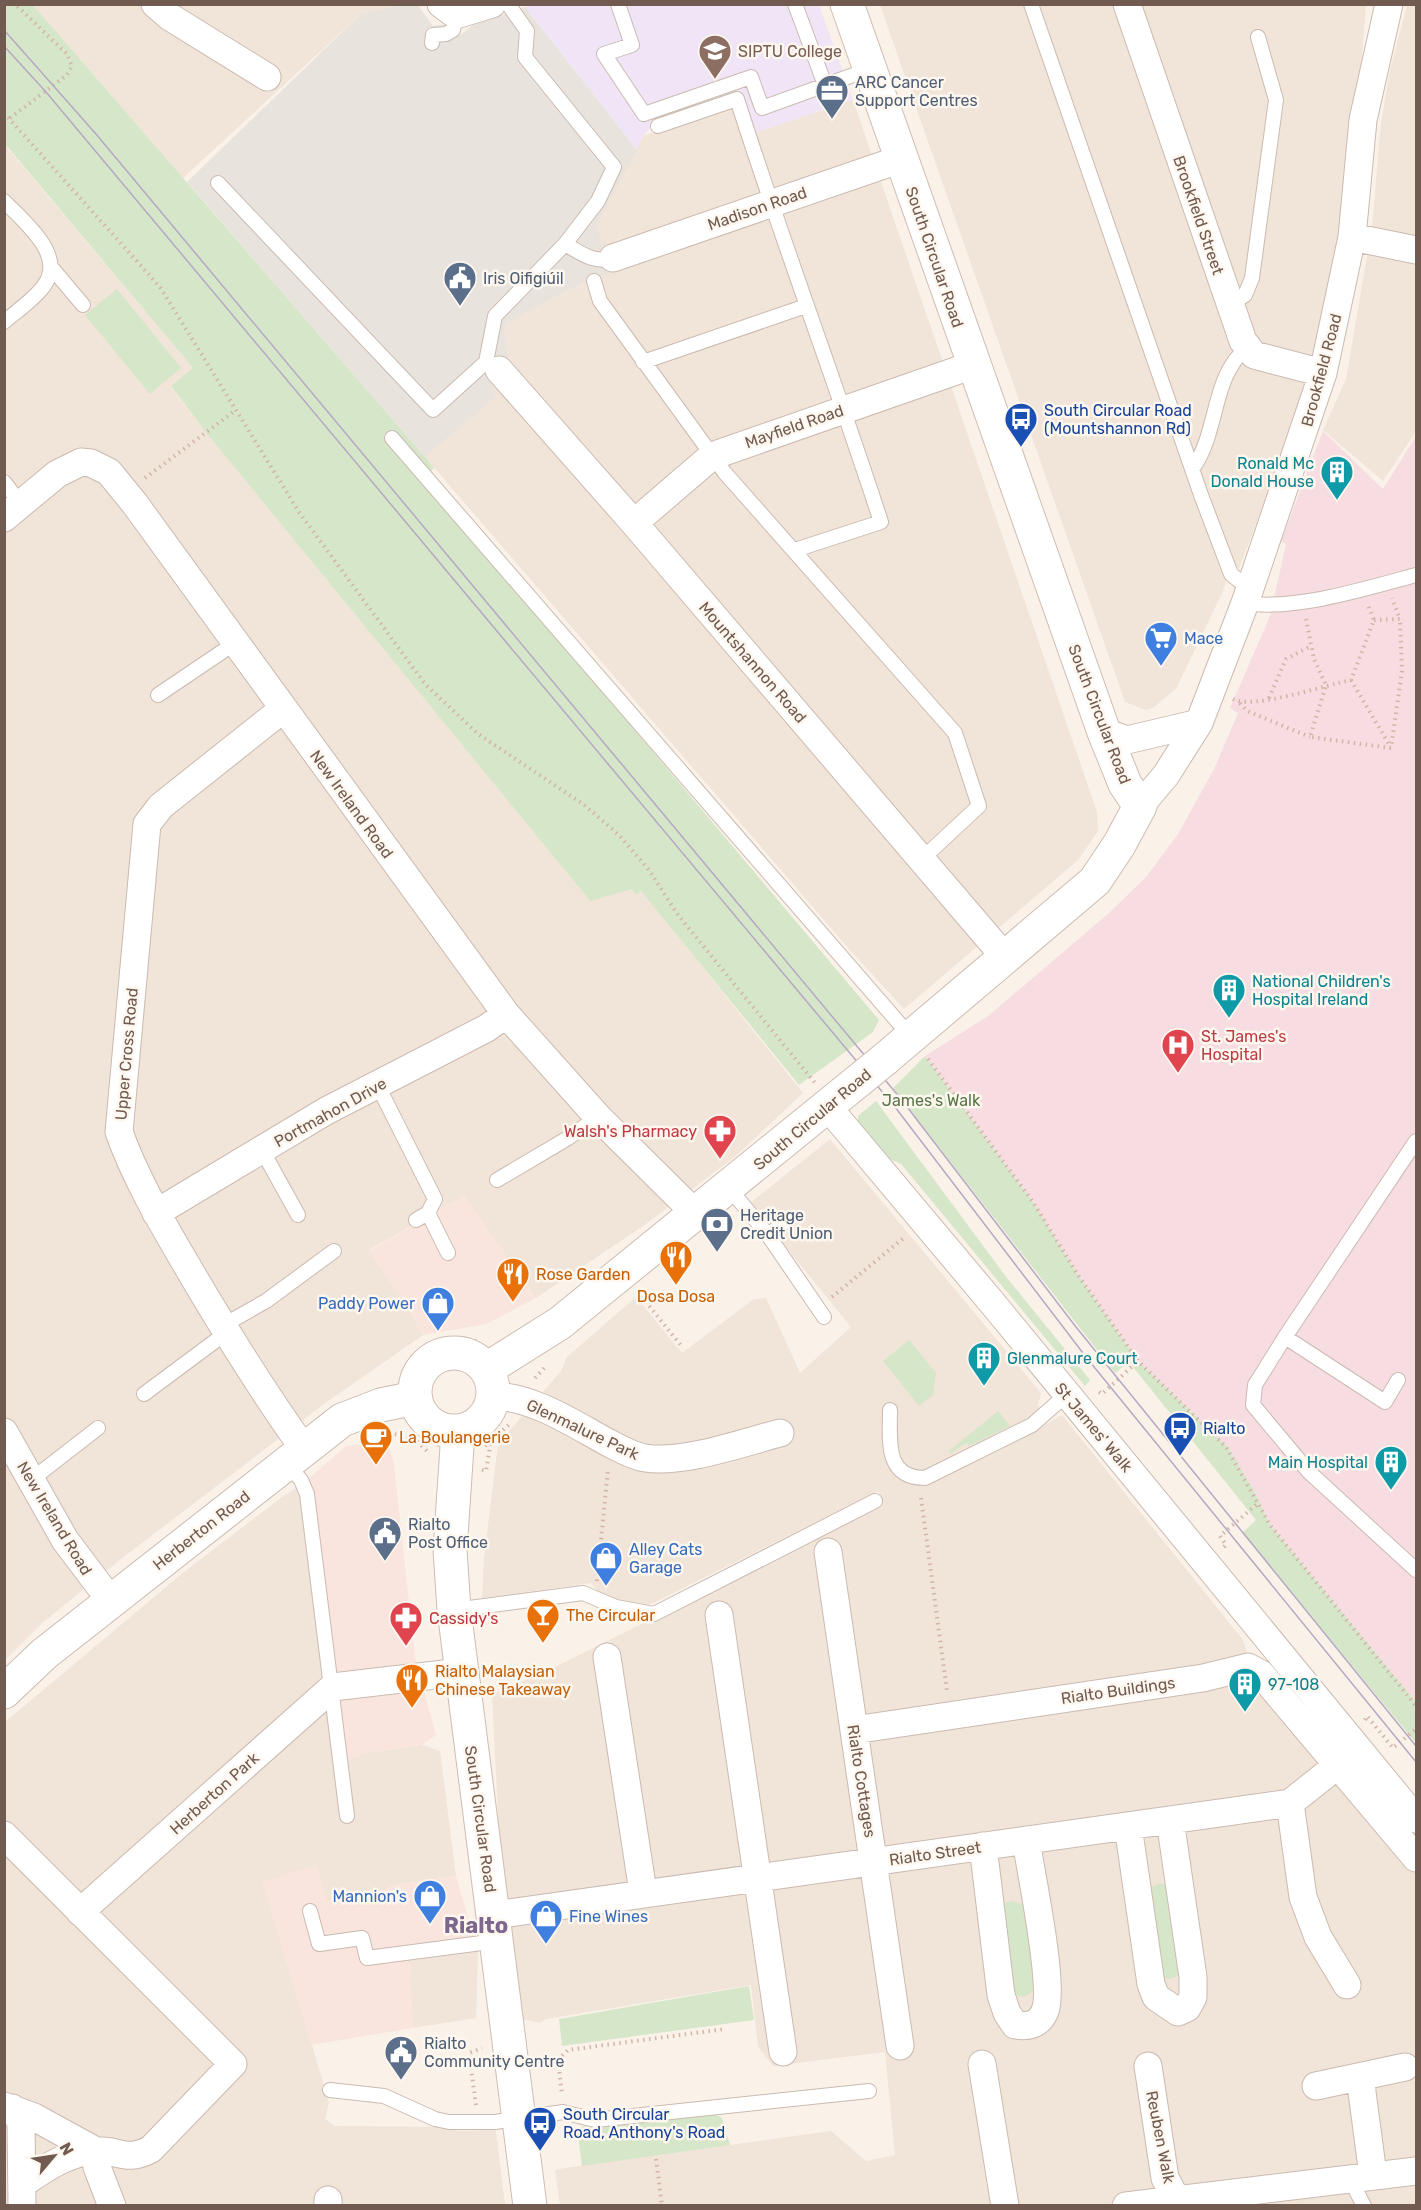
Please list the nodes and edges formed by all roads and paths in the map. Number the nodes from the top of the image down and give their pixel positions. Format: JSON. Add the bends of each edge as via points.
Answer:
{"nodes":[{"id":1,"x":15,"y":4,"type":"edge"},
{"id":2,"x":156,"y":4,"type":"edge"},
{"id":3,"x":492,"y":4,"type":"edge"},
{"id":4,"x":508,"y":4,"type":"edge"},
{"id":5,"x":618,"y":4,"type":"edge"},
{"id":6,"x":795,"y":4,"type":"edge"},
{"id":7,"x":847,"y":4,"type":"edge"},
{"id":8,"x":1031,"y":4,"type":"edge"},
{"id":9,"x":1127,"y":4,"type":"edge"},
{"id":10,"x":1389,"y":4,"type":"edge"},
{"id":11,"x":448,"y":10,"type":"edge"},
{"id":12,"x":1258,"y":37,"type":"dead end"},
{"id":13,"x":432,"y":43,"type":"dead end"},
{"id":14,"x":870,"y":69,"type":"junction"},
{"id":15,"x":267,"y":77,"type":"dead end"},
{"id":16,"x":825,"y":85,"type":"junction"},
{"id":17,"x":4,"y":113,"type":"edge"},
{"id":18,"x":10,"y":118,"type":"junction"},
{"id":19,"x":658,"y":126,"type":"dead end"},
{"id":20,"x":901,"y":159,"type":"junction"},
{"id":21,"x":218,"y":183,"type":"dead end"},
{"id":22,"x":4,"y":201,"type":"edge"},
{"id":23,"x":770,"y":204,"type":"junction"},
{"id":24,"x":1352,"y":237,"type":"junction"},
{"id":25,"x":565,"y":244,"type":"junction"},
{"id":26,"x":1416,"y":250,"type":"edge"},
{"id":27,"x":613,"y":258,"type":"joint"},
{"id":28,"x":51,"y":267,"type":"junction"},
{"id":29,"x":594,"y":281,"type":"dead end"},
{"id":30,"x":83,"y":305,"type":"dead end"},
{"id":31,"x":1230,"y":305,"type":"junction"},
{"id":32,"x":806,"y":306,"type":"junction"},
{"id":33,"x":4,"y":322,"type":"edge"},
{"id":34,"x":1247,"y":348,"type":"junction"},
{"id":35,"x":644,"y":362,"type":"junction"},
{"id":36,"x":973,"y":365,"type":"junction"},
{"id":37,"x":492,"y":366,"type":"junction"},
{"id":38,"x":1323,"y":373,"type":"junction"},
{"id":39,"x":844,"y":409,"type":"junction"},
{"id":40,"x":236,"y":410,"type":"junction"},
{"id":41,"x":392,"y":438,"type":"dead end"},
{"id":42,"x":712,"y":456,"type":"junction"},
{"id":43,"x":1192,"y":469,"type":"junction"},
{"id":44,"x":4,"y":482,"type":"edge"},
{"id":45,"x":139,"y":482,"type":"dead end"},
{"id":46,"x":13,"y":511,"type":"edge"},
{"id":47,"x":634,"y":523,"type":"junction"},
{"id":48,"x":795,"y":550,"type":"junction"},
{"id":49,"x":1416,"y":575,"type":"edge"},
{"id":50,"x":1388,"y":583,"type":"junction"},
{"id":51,"x":1363,"y":590,"type":"junction"},
{"id":52,"x":1247,"y":596,"type":"junction"},
{"id":53,"x":1303,"y":601,"type":"junction"},
{"id":54,"x":1400,"y":619,"type":"junction"},
{"id":55,"x":1374,"y":620,"type":"junction"},
{"id":56,"x":235,"y":643,"type":"junction"},
{"id":57,"x":1311,"y":645,"type":"junction"},
{"id":58,"x":1351,"y":680,"type":"junction"},
{"id":59,"x":1326,"y":686,"type":"junction"},
{"id":60,"x":1213,"y":688,"type":"junction"},
{"id":61,"x":158,"y":695,"type":"dead end"},
{"id":62,"x":1269,"y":698,"type":"junction"},
{"id":63,"x":1240,"y":703,"type":"junction"},
{"id":64,"x":283,"y":709,"type":"junction"},
{"id":65,"x":1199,"y":723,"type":"junction"},
{"id":66,"x":1104,"y":732,"type":"junction"},
{"id":67,"x":1310,"y":737,"type":"junction"},
{"id":68,"x":1391,"y":748,"type":"junction"},
{"id":69,"x":1140,"y":806,"type":"junction"},
{"id":70,"x":922,"y":859,"type":"junction"},
{"id":71,"x":1004,"y":956,"type":"junction"},
{"id":72,"x":506,"y":1014,"type":"junction"},
{"id":73,"x":911,"y":1036,"type":"junction"},
{"id":74,"x":378,"y":1086,"type":"junction"},
{"id":75,"x":822,"y":1096,"type":"junction"},
{"id":76,"x":598,"y":1117,"type":"junction"},
{"id":77,"x":1416,"y":1141,"type":"edge"},
{"id":78,"x":261,"y":1150,"type":"junction"},
{"id":79,"x":497,"y":1180,"type":"dead end"},
{"id":80,"x":729,"y":1188,"type":"junction"},
{"id":81,"x":156,"y":1213,"type":"junction"},
{"id":82,"x":696,"y":1214,"type":"junction"},
{"id":83,"x":298,"y":1215,"type":"dead end"},
{"id":84,"x":789,"y":1219,"type":"dead end"},
{"id":85,"x":911,"y":1231,"type":"dead end"},
{"id":86,"x":768,"y":1235,"type":"junction"},
{"id":87,"x":333,"y":1251,"type":"dead end"},
{"id":88,"x":448,"y":1253,"type":"dead end"},
{"id":89,"x":623,"y":1273,"type":"junction"},
{"id":90,"x":832,"y":1298,"type":"dead end"},
{"id":91,"x":824,"y":1317,"type":"dead end"},
{"id":92,"x":224,"y":1330,"type":"junction"},
{"id":93,"x":1285,"y":1337,"type":"junction"},
{"id":94,"x":683,"y":1348,"type":"dead end"},
{"id":95,"x":1138,"y":1361,"type":"junction"},
{"id":96,"x":546,"y":1365,"type":"dead end"},
{"id":97,"x":484,"y":1368,"type":"junction"},
{"id":98,"x":1398,"y":1380,"type":"dead end"},
{"id":99,"x":532,"y":1382,"type":"dead end"},
{"id":100,"x":405,"y":1387,"type":"junction"},
{"id":101,"x":144,"y":1394,"type":"dead end"},
{"id":102,"x":1069,"y":1398,"type":"junction"},
{"id":103,"x":890,"y":1410,"type":"dead end"},
{"id":104,"x":517,"y":1420,"type":"dead end"},
{"id":105,"x":98,"y":1428,"type":"dead end"},
{"id":106,"x":4,"y":1432,"type":"edge"},
{"id":107,"x":780,"y":1433,"type":"dead end"},
{"id":108,"x":402,"y":1435,"type":"dead end"},
{"id":109,"x":471,"y":1439,"type":"junction"},
{"id":110,"x":491,"y":1440,"type":"junction"},
{"id":111,"x":614,"y":1445,"type":"junction"},
{"id":112,"x":295,"y":1456,"type":"junction"},
{"id":113,"x":431,"y":1460,"type":"dead end"},
{"id":114,"x":480,"y":1469,"type":"dead end"},
{"id":115,"x":31,"y":1480,"type":"junction"},
{"id":116,"x":921,"y":1498,"type":"dead end"},
{"id":117,"x":875,"y":1500,"type":"dead end"},
{"id":118,"x":1257,"y":1504,"type":"junction"},
{"id":119,"x":828,"y":1552,"type":"dead end"},
{"id":120,"x":1206,"y":1563,"type":"junction"},
{"id":121,"x":1416,"y":1570,"type":"edge"},
{"id":122,"x":588,"y":1595,"type":"junction"},
{"id":123,"x":111,"y":1600,"type":"junction"},
{"id":124,"x":454,"y":1610,"type":"junction"},
{"id":125,"x":719,"y":1615,"type":"dead end"},
{"id":126,"x":608,"y":1658,"type":"dead end"},
{"id":127,"x":461,"y":1672,"type":"junction"},
{"id":128,"x":333,"y":1687,"type":"junction"},
{"id":129,"x":4,"y":1692,"type":"edge"},
{"id":130,"x":1416,"y":1706,"type":"edge"},
{"id":131,"x":950,"y":1714,"type":"junction"},
{"id":132,"x":1416,"y":1729,"type":"edge"},
{"id":133,"x":854,"y":1730,"type":"junction"},
{"id":134,"x":1346,"y":1743,"type":"junction"},
{"id":135,"x":1290,"y":1803,"type":"junction"},
{"id":136,"x":348,"y":1816,"type":"dead end"},
{"id":137,"x":1416,"y":1819,"type":"edge"},
{"id":138,"x":1170,"y":1820,"type":"junction"},
{"id":139,"x":1128,"y":1826,"type":"junction"},
{"id":140,"x":4,"y":1835,"type":"edge"},
{"id":141,"x":1026,"y":1840,"type":"junction"},
{"id":142,"x":983,"y":1846,"type":"junction"},
{"id":143,"x":1416,"y":1858,"type":"edge"},
{"id":144,"x":874,"y":1862,"type":"junction"},
{"id":145,"x":757,"y":1878,"type":"junction"},
{"id":146,"x":643,"y":1892,"type":"junction"},
{"id":147,"x":310,"y":1911,"type":"dead end"},
{"id":148,"x":80,"y":1912,"type":"junction"},
{"id":149,"x":495,"y":1928,"type":"junction"},
{"id":150,"x":1347,"y":1985,"type":"dead end"},
{"id":151,"x":726,"y":2029,"type":"dead end"},
{"id":152,"x":900,"y":2046,"type":"dead end"},
{"id":153,"x":783,"y":2052,"type":"dead end"},
{"id":154,"x":501,"y":2056,"type":"junction"},
{"id":155,"x":558,"y":2060,"type":"junction"},
{"id":156,"x":982,"y":2064,"type":"dead end"},
{"id":157,"x":1148,"y":2066,"type":"dead end"},
{"id":158,"x":1405,"y":2067,"type":"dead end"},
{"id":159,"x":1360,"y":2077,"type":"junction"},
{"id":160,"x":1316,"y":2086,"type":"dead end"},
{"id":161,"x":330,"y":2090,"type":"dead end"},
{"id":162,"x":869,"y":2091,"type":"dead end"},
{"id":163,"x":8,"y":2107,"type":"edge"},
{"id":164,"x":563,"y":2112,"type":"junction"},
{"id":165,"x":519,"y":2119,"type":"junction"},
{"id":166,"x":478,"y":2120,"type":"junction"},
{"id":167,"x":96,"y":2151,"type":"junction"},
{"id":168,"x":656,"y":2159,"type":"dead end"},
{"id":169,"x":1416,"y":2170,"type":"edge"},
{"id":170,"x":1361,"y":2176,"type":"junction"},
{"id":171,"x":22,"y":2194,"type":"edge"},
{"id":172,"x":1178,"y":2202,"type":"edge"},
{"id":173,"x":112,"y":2205,"type":"edge"},
{"id":174,"x":530,"y":2205,"type":"edge"},
{"id":175,"x":662,"y":2205,"type":"edge"},
{"id":176,"x":1005,"y":2205,"type":"edge"},
{"id":177,"x":1126,"y":2205,"type":"edge"},
{"id":178,"x":1364,"y":2205,"type":"edge"}],
"edges":[{"from":1,"to":18,"type":"path","via":[[61,48],[72,66],[67,75]]},
{"from":2,"to":15,"type":"street","via":[[170,17]]},
{"from":3,"to":11,"type":"street"},
{"from":4,"to":25,"type":"lane","via":[[527,32],[525,57],[614,167],[598,201]]},
{"from":5,"to":16,"type":"lane","via":[[632,45],[604,54],[644,114],[751,77],[762,108]]},
{"from":6,"to":16,"type":"lane"},
{"from":7,"to":14,"type":"main road","name":"South Circular Road"},
{"from":8,"to":43,"type":"lane"},
{"from":9,"to":31,"type":"street","name":"Brookfield Street"},
{"from":10,"to":24,"type":"street","name":"Brookfield Road","via":[[1363,120]]},
{"from":11,"to":13,"type":"lane","via":[[453,30],[433,35]]},
{"from":12,"to":31,"type":"lane","via":[[1276,100],[1252,278],[1245,295]]},
{"from":14,"to":16,"type":"lane"},
{"from":14,"to":20,"type":"main road","name":"South Circular Road"},
{"from":17,"to":18,"type":"path"},
{"from":18,"to":40,"type":"path","via":[[160,286]]},
{"from":19,"to":23,"type":"lane","via":[[737,99]]},
{"from":20,"to":23,"type":"street","name":"Madison Road"},
{"from":20,"to":36,"type":"main road","name":"South Circular Road"},
{"from":21,"to":37,"type":"lane","via":[[433,410]]},
{"from":22,"to":28,"type":"lane","via":[[48,249]]},
{"from":23,"to":27,"type":"street","name":"Madison Road"},
{"from":23,"to":32,"type":"lane"},
{"from":24,"to":26,"type":"street"},
{"from":24,"to":38,"type":"street","name":"Brookfield Road"},
{"from":25,"to":27,"type":"lane","via":[[592,259]]},
{"from":25,"to":37,"type":"lane","via":[[495,316]]},
{"from":28,"to":30,"type":"lane"},
{"from":28,"to":33,"type":"lane","via":[[44,286]]},
{"from":29,"to":35,"type":"lane","via":[[600,301]]},
{"from":31,"to":34,"type":"street","name":"Brookfield Street"},
{"from":32,"to":35,"type":"lane"},
{"from":32,"to":39,"type":"lane"},
{"from":34,"to":38,"type":"street","via":[[1254,355]]},
{"from":34,"to":43,"type":"lane","via":[[1226,376],[1201,457]]},
{"from":35,"to":42,"type":"lane"},
{"from":36,"to":39,"type":"street","name":"Mayfield Road"},
{"from":36,"to":66,"type":"main road","name":"South Circular Road"},
{"from":37,"to":47,"type":"street","name":"Mountshannon Road"},
{"from":38,"to":52,"type":"street","name":"Brookfield Road"},
{"from":39,"to":42,"type":"street","name":"Mayfield Road"},
{"from":39,"to":48,"type":"lane","via":[[880,522]]},
{"from":40,"to":45,"type":"path"},
{"from":40,"to":75,"type":"path","via":[[299,512],[425,684],[478,734],[583,804],[619,835]]},
{"from":41,"to":73,"type":"lane"},
{"from":42,"to":47,"type":"street","name":"Mayfield Road"},
{"from":42,"to":48,"type":"lane"},
{"from":43,"to":52,"type":"lane","via":[[1231,574]]},
{"from":44,"to":46,"type":"lane"},
{"from":46,"to":56,"type":"street","name":"New Ireland Road","via":[[72,465],[91,463],[109,472]]},
{"from":47,"to":70,"type":"street","name":"Mountshannon Road"},
{"from":48,"to":70,"type":"lane","via":[[955,733],[979,806]]},
{"from":49,"to":50,"type":"lane"},
{"from":50,"to":51,"type":"lane"},
{"from":50,"to":54,"type":"path"},
{"from":51,"to":53,"type":"lane"},
{"from":51,"to":55,"type":"path"},
{"from":52,"to":53,"type":"lane","via":[[1275,605]]},
{"from":52,"to":60,"type":"street","name":"Brookfield Road"},
{"from":53,"to":57,"type":"path"},
{"from":54,"to":55,"type":"path"},
{"from":54,"to":68,"type":"path","via":[[1402,670]]},
{"from":55,"to":58,"type":"path"},
{"from":56,"to":61,"type":"lane"},
{"from":56,"to":64,"type":"street","name":"New Ireland Road"},
{"from":57,"to":59,"type":"path"},
{"from":57,"to":62,"type":"path","via":[[1286,659]]},
{"from":58,"to":59,"type":"path"},
{"from":58,"to":68,"type":"path"},
{"from":59,"to":62,"type":"path"},
{"from":59,"to":67,"type":"path"},
{"from":60,"to":63,"type":"path"},
{"from":60,"to":65,"type":"street","name":"Brookfield Road"},
{"from":62,"to":63,"type":"path"},
{"from":63,"to":67,"type":"path","via":[[1246,711]]},
{"from":64,"to":72,"type":"street","name":"New Ireland Road"},
{"from":64,"to":81,"type":"street","name":"Upper Cross Road","via":[[161,806],[147,824],[119,1132]]},
{"from":65,"to":66,"type":"street","via":[[1127,740]]},
{"from":65,"to":69,"type":"street","name":"Brookfield Road","via":[[1162,781]]},
{"from":66,"to":69,"type":"main road","name":"South Circular Road","via":[[1125,784]]},
{"from":67,"to":68,"type":"path"},
{"from":69,"to":71,"type":"main road","name":"South Circular Road","via":[[1095,880]]},
{"from":70,"to":71,"type":"street","name":"Mountshannon Road"},
{"from":71,"to":73,"type":"main road","name":"South Circular Road"},
{"from":72,"to":74,"type":"street","name":"Portmahon Drive"},
{"from":72,"to":76,"type":"street","name":"New Ireland Road"},
{"from":73,"to":75,"type":"main road","name":"South Circular Road","bridge":true,"via":[[854,1084]]},
{"from":73,"to":95,"type":"path","via":[[1033,1202]]},
{"from":74,"to":78,"type":"street","name":"Portmahon Drive"},
{"from":74,"to":88,"type":"lane","via":[[435,1199],[422,1216]]},
{"from":75,"to":80,"type":"main road","name":"South Circular Road"},
{"from":75,"to":102,"type":"street","name":"St James' Walk"},
{"from":76,"to":79,"type":"lane"},
{"from":76,"to":82,"type":"street","name":"New Ireland Road"},
{"from":77,"to":93,"type":"lane"},
{"from":78,"to":81,"type":"street","name":"Portmahon Drive"},
{"from":78,"to":83,"type":"lane"},
{"from":80,"to":82,"type":"main road","name":"South Circular Road"},
{"from":80,"to":86,"type":"lane"},
{"from":81,"to":92,"type":"street","name":"Upper Cross Road"},
{"from":82,"to":89,"type":"main road","name":"South Circular Road"},
{"from":84,"to":86,"type":"lane"},
{"from":85,"to":90,"type":"path"},
{"from":86,"to":91,"type":"lane"},
{"from":87,"to":92,"type":"lane"},
{"from":89,"to":94,"type":"path"},
{"from":89,"to":97,"type":"main road","name":"South Circular Road","via":[[560,1323]]},
{"from":92,"to":101,"type":"lane"},
{"from":92,"to":112,"type":"street","name":"Upper Cross Road"},
{"from":93,"to":98,"type":"lane","via":[[1385,1402]]},
{"from":93,"to":121,"type":"lane","via":[[1255,1385],[1253,1405],[1309,1472]]},
{"from":95,"to":102,"type":"path","via":[[1102,1394],[1093,1387]]},
{"from":95,"to":118,"type":"path","via":[[1226,1447]]},
{"from":96,"to":99,"type":"path"},
{"from":97,"to":100,"type":"main road","via":[[466,1354],[441,1355],[420,1371],[414,1388]]},
{"from":97,"to":100,"type":"path","via":[[457,1337],[443,1339],[421,1351],[401,1373]]},
{"from":97,"to":109,"type":"main road","via":[[485,1417],[471,1428]]},
{"from":97,"to":111,"type":"street","name":"Glenmalure Park","via":[[512,1398],[541,1408]]},
{"from":100,"to":109,"type":"main road","via":[[419,1412],[432,1425]]},
{"from":100,"to":112,"type":"main road","name":"Herberton Road","via":[[381,1405],[342,1420]]},
{"from":102,"to":103,"type":"lane","via":[[1032,1425],[925,1478],[912,1478],[899,1471],[894,1462]]},
{"from":102,"to":120,"type":"street","name":"St James' Walk"},
{"from":104,"to":110,"type":"path"},
{"from":105,"to":115,"type":"lane"},
{"from":106,"to":115,"type":"street","name":"New Ireland Road"},
{"from":107,"to":111,"type":"street","name":"Glenmalure Park","via":[[667,1458],[644,1458]]},
{"from":108,"to":113,"type":"path","via":[[421,1442]]},
{"from":109,"to":110,"type":"path"},
{"from":109,"to":124,"type":"main road","name":"South Circular Road","via":[[450,1550]]},
{"from":110,"to":114,"type":"path","via":[[486,1471]]},
{"from":111,"to":122,"type":"path","via":[[609,1460],[597,1586]]},
{"from":112,"to":123,"type":"main road","name":"Herberton Road"},
{"from":112,"to":128,"type":"lane","via":[[307,1494]]},
{"from":115,"to":123,"type":"street","name":"New Ireland Road","via":[[65,1540]]},
{"from":116,"to":131,"type":"path"},
{"from":117,"to":122,"type":"lane","via":[[654,1614],[616,1608]]},
{"from":118,"to":120,"type":"path","via":[[1220,1536],[1226,1545]]},
{"from":118,"to":130,"type":"path"},
{"from":119,"to":133,"type":"street","name":"Rialto Cottages"},
{"from":120,"to":134,"type":"street","name":"St James' Walk"},
{"from":122,"to":124,"type":"lane"},
{"from":123,"to":129,"type":"main road","name":"Herberton Road"},
{"from":124,"to":127,"type":"main road","name":"South Circular Road"},
{"from":125,"to":145,"type":"street"},
{"from":126,"to":146,"type":"street"},
{"from":127,"to":128,"type":"street"},
{"from":127,"to":149,"type":"main road","name":"South Circular Road"},
{"from":128,"to":136,"type":"lane"},
{"from":128,"to":148,"type":"street","name":"Herberton Park"},
{"from":131,"to":133,"type":"street","name":"Rialto Buildings"},
{"from":131,"to":134,"type":"street","name":"Rialto Buildings","via":[[1203,1678],[1248,1667]]},
{"from":132,"to":134,"type":"path","via":[[1393,1748],[1367,1716],[1358,1733]]},
{"from":133,"to":144,"type":"street","name":"Rialto Cottages"},
{"from":134,"to":135,"type":"street","name":"Rialto Street"},
{"from":134,"to":137,"type":"street"},
{"from":134,"to":143,"type":"street"},
{"from":135,"to":138,"type":"street","name":"Rialto Street"},
{"from":135,"to":150,"type":"street","via":[[1303,1897],[1318,1937]]},
{"from":138,"to":139,"type":"street","name":"Rialto Street"},
{"from":138,"to":139,"type":"street","via":[[1193,1977],[1193,1997],[1187,2008],[1178,2012],[1156,1997],[1150,1984]]},
{"from":139,"to":141,"type":"street","name":"Rialto Street"},
{"from":140,"to":148,"type":"street"},
{"from":141,"to":142,"type":"street","name":"Rialto Street"},
{"from":141,"to":142,"type":"street","via":[[1049,1989],[1044,2014],[1026,2027],[1015,2025],[1006,2013],[1001,1995]]},
{"from":142,"to":144,"type":"street","name":"Rialto Street"},
{"from":144,"to":145,"type":"street","name":"Rialto Street"},
{"from":144,"to":152,"type":"street","name":"Rialto Cottages"},
{"from":145,"to":146,"type":"street","name":"Rialto Street"},
{"from":145,"to":153,"type":"street"},
{"from":146,"to":149,"type":"street","name":"Rialto Street"},
{"from":147,"to":149,"type":"lane","via":[[319,1944],[362,1938],[366,1958]]},
{"from":148,"to":167,"type":"street","via":[[233,2064],[150,2149],[138,2156],[124,2157]]},
{"from":149,"to":154,"type":"main road","name":"South Circular Road"},
{"from":151,"to":155,"type":"path","via":[[568,2050]]},
{"from":154,"to":155,"type":"path"},
{"from":154,"to":165,"type":"main road","name":"South Circular Road"},
{"from":154,"to":166,"type":"path","via":[[468,2053]]},
{"from":155,"to":164,"type":"path"},
{"from":156,"to":176,"type":"street"},
{"from":157,"to":172,"type":"street","name":"Reuben Walk","via":[[1165,2178]]},
{"from":158,"to":159,"type":"street"},
{"from":159,"to":160,"type":"street"},
{"from":159,"to":170,"type":"street"},
{"from":161,"to":166,"type":"lane","via":[[384,2096],[449,2122]]},
{"from":162,"to":164,"type":"lane","via":[[595,2120]]},
{"from":163,"to":167,"type":"street"},
{"from":163,"to":171,"type":"street","via":[[21,2122]]},
{"from":164,"to":165,"type":"lane"},
{"from":165,"to":166,"type":"lane"},
{"from":165,"to":174,"type":"main road","name":"South Circular Road"},
{"from":167,"to":171,"type":"street","via":[[51,2165]]},
{"from":167,"to":173,"type":"street","via":[[97,2167]]},
{"from":168,"to":175,"type":"path"},
{"from":169,"to":170,"type":"street"},
{"from":170,"to":172,"type":"street"},
{"from":170,"to":178,"type":"lane"},
{"from":172,"to":177,"type":"street"}]}
